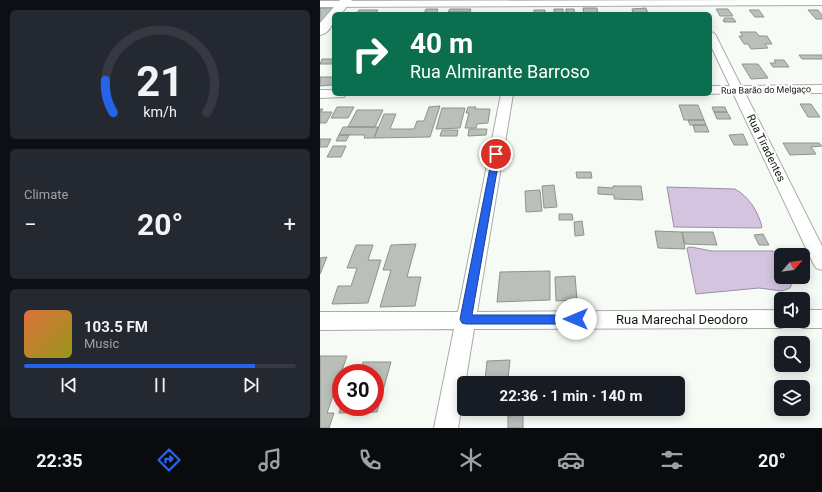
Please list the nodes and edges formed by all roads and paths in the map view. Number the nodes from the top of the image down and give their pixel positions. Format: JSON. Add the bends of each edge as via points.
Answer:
{"nodes":[{"id":1,"x":523,"y":2,"type":"edge"},
{"id":2,"x":694,"y":2,"type":"edge"},
{"id":3,"x":822,"y":2,"type":"edge"},
{"id":4,"x":320,"y":4,"type":"edge"},
{"id":5,"x":348,"y":4,"type":"edge"},
{"id":6,"x":340,"y":12,"type":"edge"},
{"id":7,"x":520,"y":12,"type":"edge"},
{"id":8,"x":699,"y":12,"type":"edge"},
{"id":9,"x":332,"y":19,"type":"edge"},
{"id":10,"x":332,"y":30,"type":"edge"},
{"id":11,"x":320,"y":31,"type":"edge"},
{"id":12,"x":712,"y":38,"type":"edge"},
{"id":13,"x":320,"y":45,"type":"edge"},
{"id":14,"x":822,"y":89,"type":"edge"},
{"id":15,"x":712,"y":90,"type":"edge"},
{"id":16,"x":738,"y":90,"type":"junction"},
{"id":17,"x":320,"y":94,"type":"edge"},
{"id":18,"x":332,"y":94,"type":"edge"},
{"id":19,"x":507,"y":96,"type":"edge"},
{"id":20,"x":822,"y":263,"type":"edge"},
{"id":21,"x":466,"y":319,"type":"junction"},
{"id":22,"x":774,"y":319,"type":"edge"},
{"id":23,"x":810,"y":319,"type":"edge"},
{"id":24,"x":822,"y":319,"type":"edge"},
{"id":25,"x":320,"y":321,"type":"edge"},
{"id":26,"x":446,"y":428,"type":"edge"}],
"edges":[{"from":1,"to":2,"type":"street"},
{"from":1,"to":5,"type":"street"},
{"from":1,"to":7,"type":"street"},
{"from":2,"to":3,"type":"street"},
{"from":2,"to":8,"type":"street"},
{"from":4,"to":5,"type":"street"},
{"from":5,"to":6,"type":"main road"},
{"from":9,"to":11,"type":"main road"},
{"from":10,"to":13,"type":"main road"},
{"from":12,"to":16,"type":"street","name":"Rua Tiradentes"},
{"from":14,"to":16,"type":"street","name":"Rua Barão do Melgaço"},
{"from":15,"to":16,"type":"street","name":"Rua Barão do Melgaço"},
{"from":16,"to":20,"type":"street","name":"Rua Tiradentes"},
{"from":17,"to":18,"type":"street"},
{"from":19,"to":21,"type":"street"},
{"from":21,"to":22,"type":"street","name":"Rua Marechal Deodoro"},
{"from":21,"to":25,"type":"street","name":"Rua Marechal Deodoro"},
{"from":21,"to":26,"type":"street"},
{"from":23,"to":24,"type":"street"}]}
